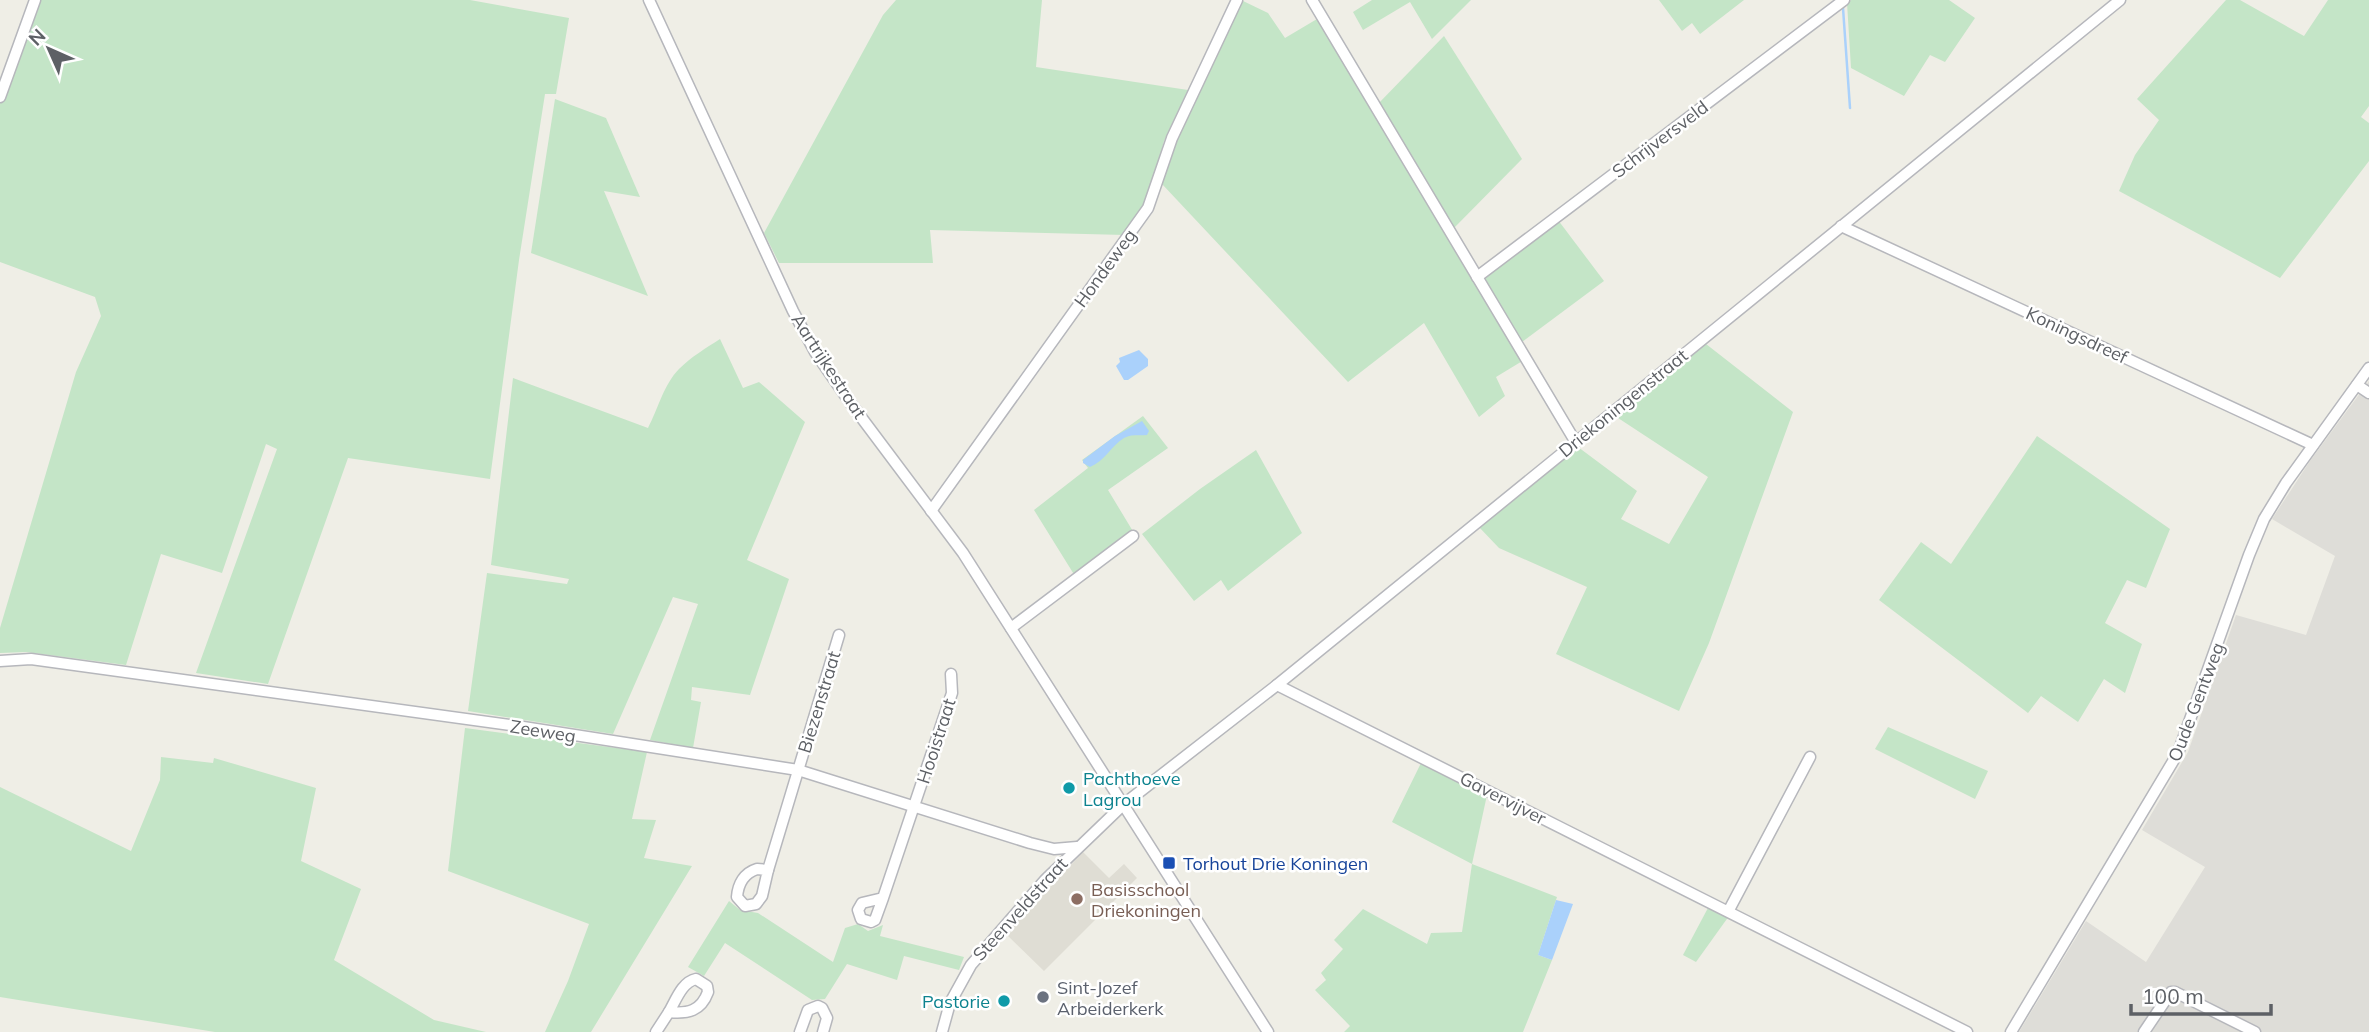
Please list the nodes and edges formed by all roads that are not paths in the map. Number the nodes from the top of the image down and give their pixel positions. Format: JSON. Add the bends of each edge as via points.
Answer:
{"nodes":[{"id":1,"x":35,"y":0,"type":"edge"},
{"id":2,"x":649,"y":0,"type":"edge"},
{"id":3,"x":1237,"y":0,"type":"edge"},
{"id":4,"x":1312,"y":0,"type":"edge"},
{"id":5,"x":1844,"y":0,"type":"edge"},
{"id":6,"x":2120,"y":0,"type":"edge"},
{"id":7,"x":0,"y":97,"type":"edge"},
{"id":8,"x":1841,"y":226,"type":"junction"},
{"id":9,"x":1476,"y":278,"type":"junction"},
{"id":10,"x":2369,"y":368,"type":"edge"},
{"id":11,"x":2357,"y":384,"type":"junction"},
{"id":12,"x":2369,"y":393,"type":"edge"},
{"id":13,"x":1576,"y":441,"type":"junction"},
{"id":14,"x":2313,"y":445,"type":"junction"},
{"id":15,"x":931,"y":511,"type":"junction"},
{"id":16,"x":1133,"y":537,"type":"dead end"},
{"id":17,"x":1011,"y":628,"type":"junction"},
{"id":18,"x":839,"y":635,"type":"dead end"},
{"id":19,"x":0,"y":661,"type":"edge"},
{"id":20,"x":951,"y":674,"type":"dead end"},
{"id":21,"x":1277,"y":685,"type":"junction"},
{"id":22,"x":1810,"y":757,"type":"dead end"},
{"id":23,"x":798,"y":770,"type":"junction"},
{"id":24,"x":1124,"y":804,"type":"junction"},
{"id":25,"x":914,"y":806,"type":"junction"},
{"id":26,"x":1077,"y":847,"type":"junction"},
{"id":27,"x":768,"y":870,"type":"dead end"},
{"id":28,"x":883,"y":898,"type":"dead end"},
{"id":29,"x":1729,"y":910,"type":"junction"},
{"id":30,"x":669,"y":1012,"type":"dead end"},
{"id":31,"x":656,"y":1032,"type":"edge"},
{"id":32,"x":800,"y":1032,"type":"edge"},
{"id":33,"x":823,"y":1032,"type":"edge"},
{"id":34,"x":942,"y":1032,"type":"edge"},
{"id":35,"x":1268,"y":1032,"type":"edge"},
{"id":36,"x":1967,"y":1032,"type":"edge"},
{"id":37,"x":2011,"y":1032,"type":"edge"},
{"id":38,"x":2144,"y":1032,"type":"edge"},
{"id":39,"x":2255,"y":1032,"type":"edge"}],
"edges":[{"from":1,"to":7,"type":"street"},
{"from":2,"to":15,"type":"street","name":"Aartrijkestraat","via":[[815,352]]},
{"from":3,"to":15,"type":"street","name":"Hondeweg","via":[[1172,138],[1148,208]]},
{"from":4,"to":9,"type":"street"},
{"from":5,"to":9,"type":"street","name":"Schrijversveld"},
{"from":6,"to":8,"type":"street","name":"Driekoningenstraat"},
{"from":8,"to":13,"type":"street","name":"Driekoningenstraat"},
{"from":8,"to":14,"type":"street","name":"Koningsdreef"},
{"from":9,"to":13,"type":"street"},
{"from":10,"to":11,"type":"street","name":"Oude Gentweg"},
{"from":11,"to":12,"type":"street"},
{"from":11,"to":14,"type":"street","name":"Oude Gentweg"},
{"from":13,"to":21,"type":"street","name":"Driekoningenstraat"},
{"from":14,"to":37,"type":"street","name":"Oude Gentweg","via":[[2274,500],[2255,539],[2178,753]]},
{"from":15,"to":17,"type":"street","name":"Aartrijkestraat"},
{"from":16,"to":17,"type":"street"},
{"from":17,"to":24,"type":"street","name":"Aartrijkestraat"},
{"from":18,"to":23,"type":"street","name":"Biezenstraat"},
{"from":19,"to":23,"type":"street","name":"Zeeweg","via":[[31,659]]},
{"from":20,"to":25,"type":"street","name":"Hooistraat","via":[[953,693]]},
{"from":21,"to":24,"type":"street","name":"Driekoningenstraat"},
{"from":21,"to":29,"type":"street","name":"Gavervijver"},
{"from":22,"to":29,"type":"street"},
{"from":23,"to":25,"type":"street","name":"Zeeweg"},
{"from":23,"to":27,"type":"street","name":"Biezenstraat"},
{"from":24,"to":26,"type":"street","name":"Steenveldstraat"},
{"from":24,"to":35,"type":"street","name":"Aartrijkestraat"},
{"from":25,"to":26,"type":"street","name":"Zeeweg","via":[[1054,849]]},
{"from":25,"to":28,"type":"street","name":"Hooistraat"},
{"from":26,"to":34,"type":"street","name":"Steenveldstraat","via":[[971,965],[950,1003]]},
{"from":29,"to":36,"type":"street","name":"Gavervijver"},
{"from":30,"to":31,"type":"street"},
{"from":32,"to":33,"type":"street","via":[[808,1010],[818,1006],[827,1018]]},
{"from":38,"to":39,"type":"street","via":[[2171,992]]}]}
